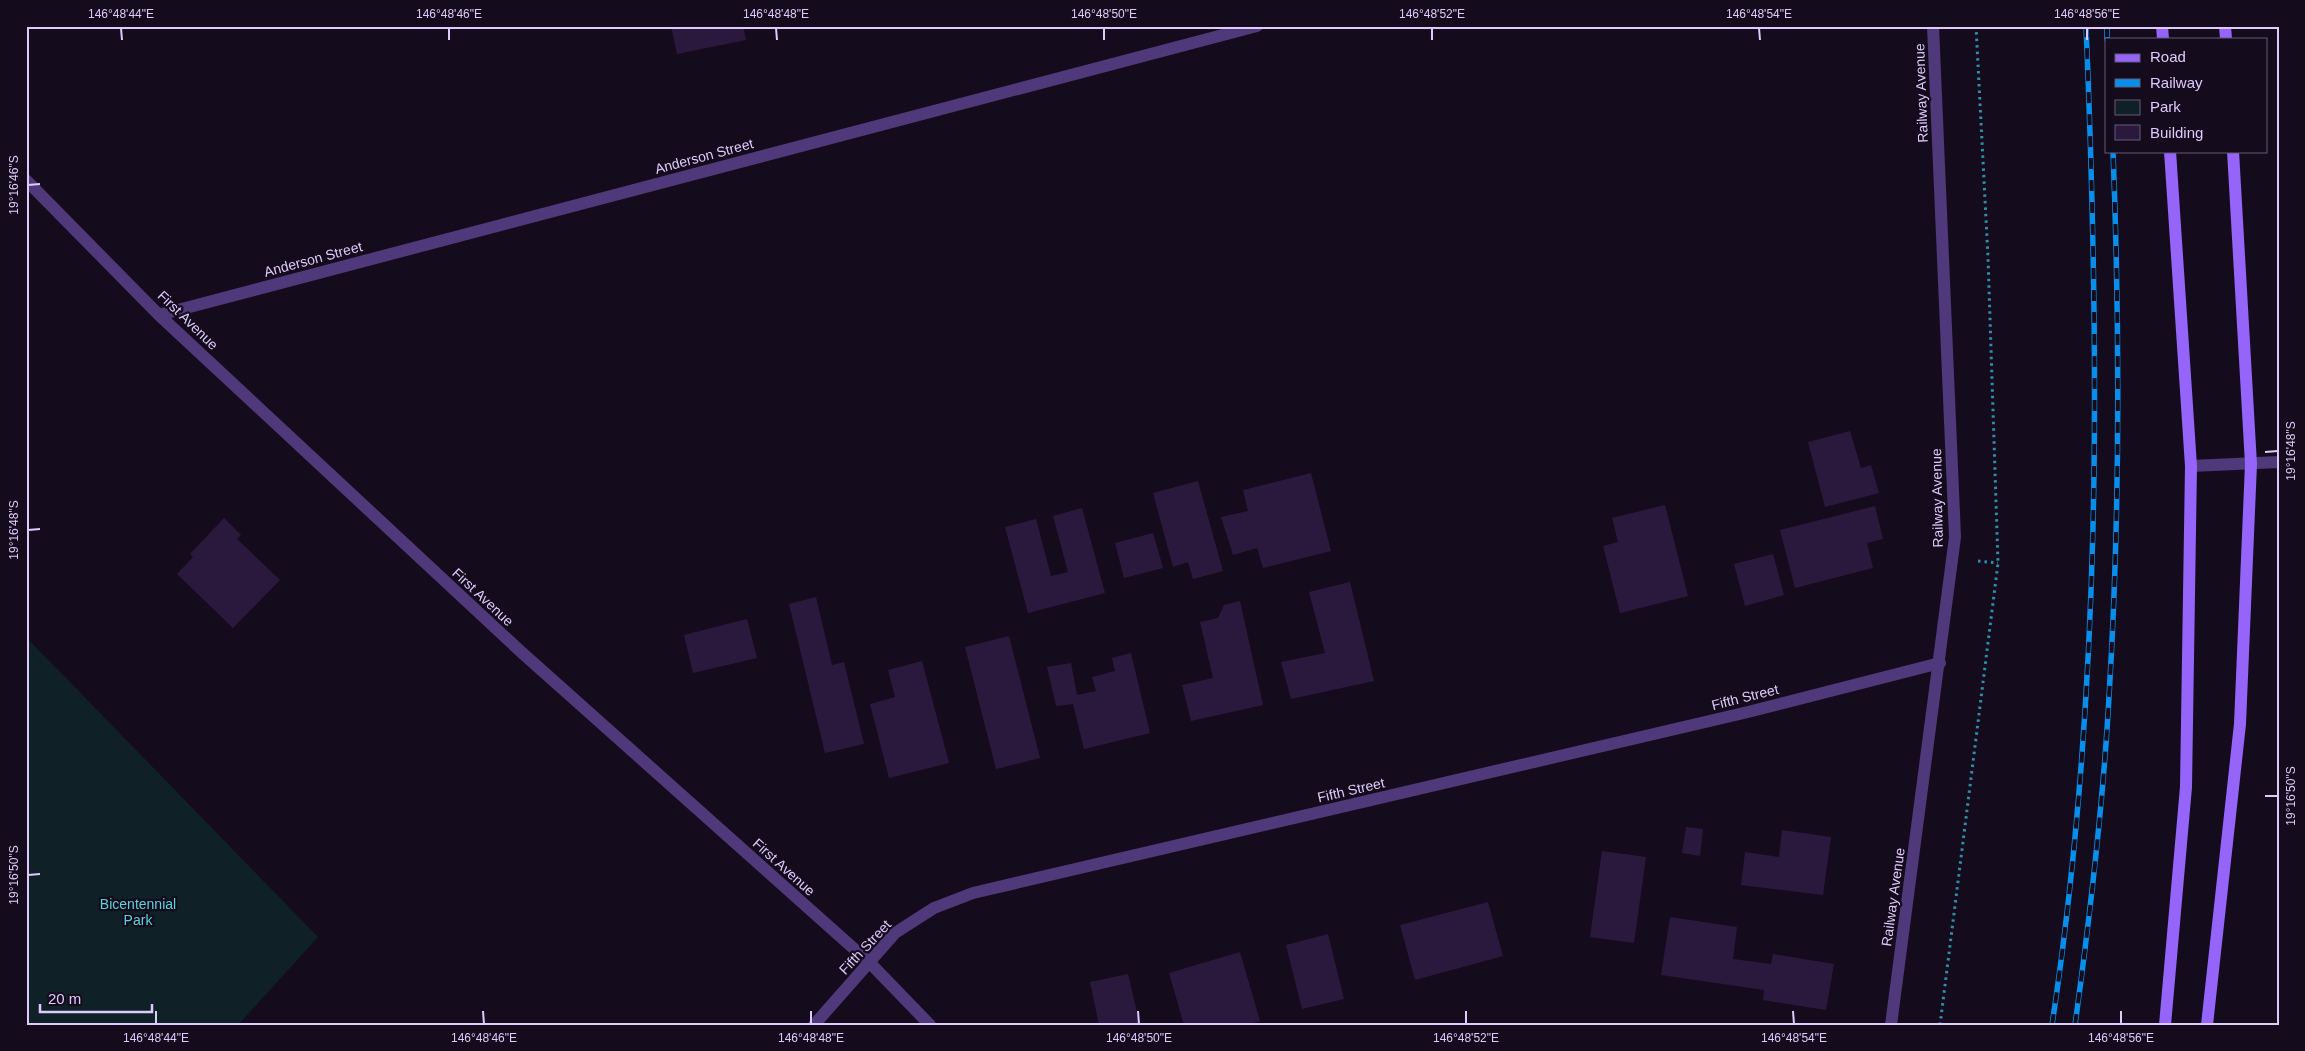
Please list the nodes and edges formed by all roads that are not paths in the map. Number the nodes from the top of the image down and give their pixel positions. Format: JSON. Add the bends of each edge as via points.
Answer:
{"nodes":[{"id":1,"x":1257,"y":26,"type":"edge"},
{"id":2,"x":1933,"y":26,"type":"edge"},
{"id":3,"x":2170,"y":152,"type":"edge"},
{"id":4,"x":2233,"y":152,"type":"edge"},
{"id":5,"x":26,"y":180,"type":"edge"},
{"id":6,"x":159,"y":315,"type":"junction"},
{"id":7,"x":2279,"y":462,"type":"edge"},
{"id":8,"x":2251,"y":464,"type":"junction"},
{"id":9,"x":2191,"y":466,"type":"junction"},
{"id":10,"x":1940,"y":663,"type":"junction"},
{"id":11,"x":870,"y":964,"type":"junction"},
{"id":12,"x":814,"y":1025,"type":"edge"},
{"id":13,"x":930,"y":1025,"type":"edge"},
{"id":14,"x":1890,"y":1025,"type":"edge"},
{"id":15,"x":2165,"y":1025,"type":"edge"},
{"id":16,"x":2207,"y":1025,"type":"edge"}],
"edges":[{"from":1,"to":6,"type":"street","name":"Anderson Street"},
{"from":2,"to":10,"type":"street","name":"Railway Avenue","via":[[1955,538]]},
{"from":3,"to":9,"type":"main road"},
{"from":4,"to":8,"type":"main road"},
{"from":5,"to":6,"type":"street","name":"First Avenue"},
{"from":6,"to":11,"type":"street","name":"First Avenue","via":[[519,650]]},
{"from":7,"to":8,"type":"street"},
{"from":8,"to":9,"type":"street"},
{"from":8,"to":16,"type":"main road","via":[[2240,724]]},
{"from":9,"to":15,"type":"main road","via":[[2186,787]]},
{"from":10,"to":11,"type":"street","name":"Fifth Street","via":[[1748,712],[973,893],[934,908],[895,933]]},
{"from":10,"to":14,"type":"street","name":"Railway Avenue"},
{"from":11,"to":12,"type":"street","name":"Fifth Street"},
{"from":11,"to":13,"type":"street","name":"First Avenue"}]}
